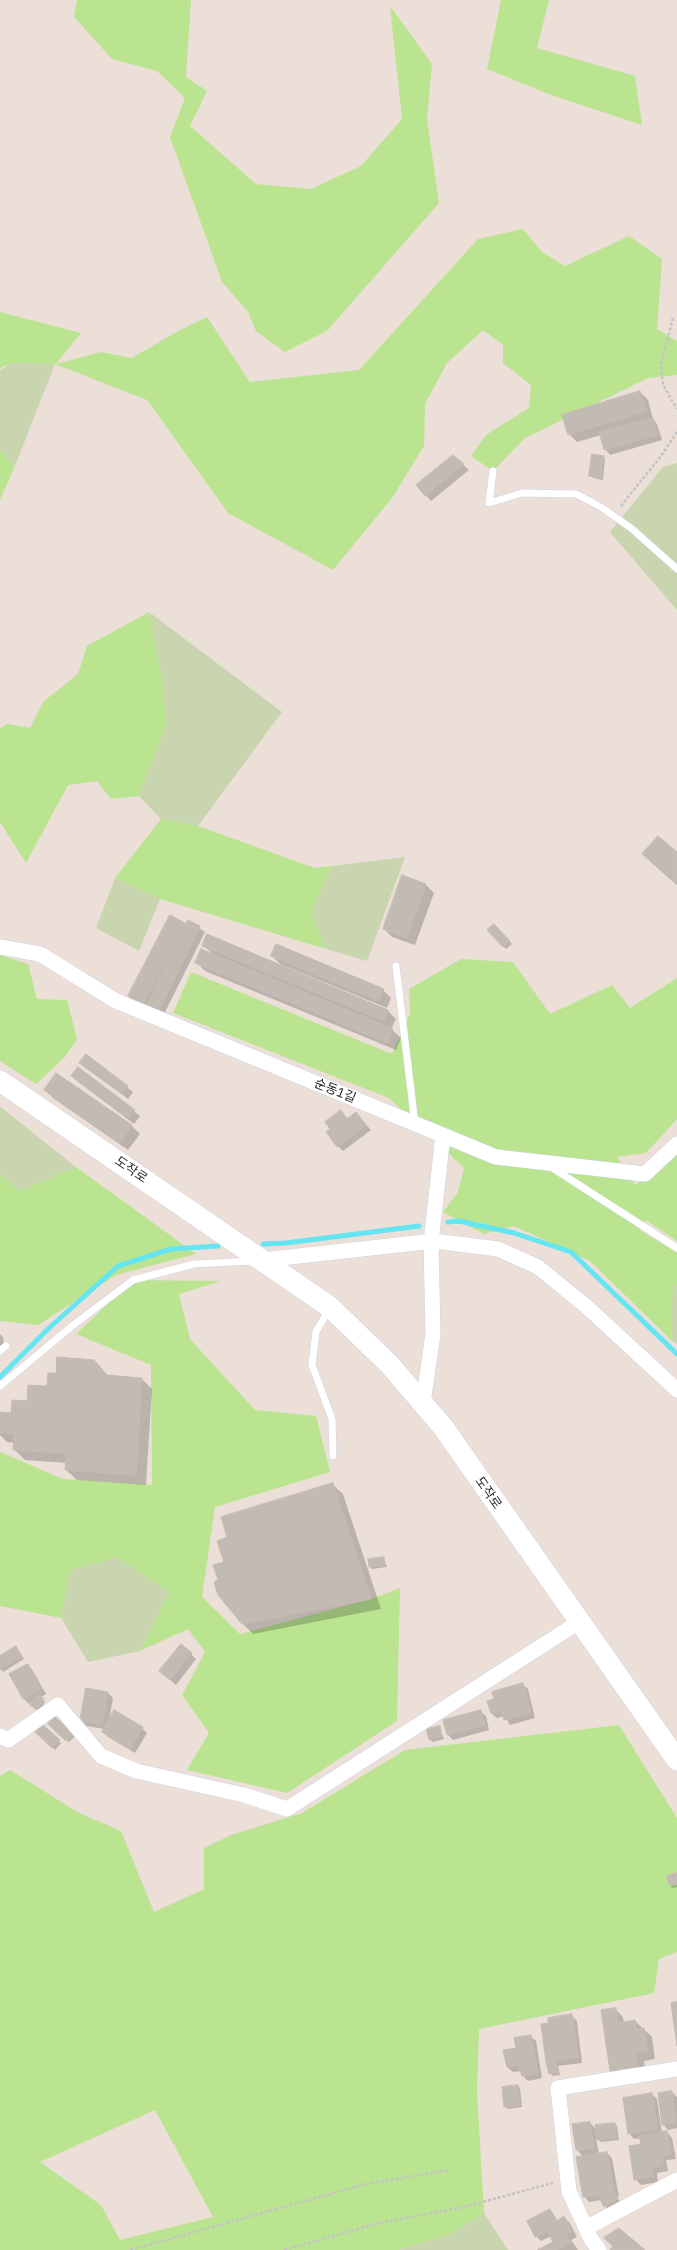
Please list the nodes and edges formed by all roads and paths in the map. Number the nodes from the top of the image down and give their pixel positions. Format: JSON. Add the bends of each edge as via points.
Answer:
{"nodes":[{"id":1,"x":673,"y":318,"type":"dead end"},
{"id":2,"x":677,"y":408,"type":"edge"},
{"id":3,"x":677,"y":432,"type":"edge"},
{"id":4,"x":493,"y":471,"type":"dead end"},
{"id":5,"x":613,"y":516,"type":"junction"},
{"id":6,"x":677,"y":569,"type":"edge"},
{"id":7,"x":0,"y":947,"type":"edge"},
{"id":8,"x":396,"y":966,"type":"dead end"},
{"id":9,"x":0,"y":1081,"type":"edge"},
{"id":10,"x":415,"y":1124,"type":"junction"},
{"id":11,"x":443,"y":1135,"type":"junction"},
{"id":12,"x":677,"y":1144,"type":"edge"},
{"id":13,"x":542,"y":1162,"type":"junction"},
{"id":14,"x":431,"y":1242,"type":"junction"},
{"id":15,"x":677,"y":1248,"type":"edge"},
{"id":16,"x":262,"y":1260,"type":"junction"},
{"id":17,"x":330,"y":1307,"type":"junction"},
{"id":18,"x":0,"y":1386,"type":"edge"},
{"id":19,"x":677,"y":1390,"type":"edge"},
{"id":20,"x":423,"y":1403,"type":"junction"},
{"id":21,"x":333,"y":1456,"type":"dead end"},
{"id":22,"x":579,"y":1622,"type":"junction"},
{"id":23,"x":0,"y":1736,"type":"edge"},
{"id":24,"x":677,"y":1760,"type":"edge"},
{"id":25,"x":677,"y":2069,"type":"edge"},
{"id":26,"x":449,"y":2170,"type":"dead end"},
{"id":27,"x":567,"y":2179,"type":"junction"},
{"id":28,"x":677,"y":2180,"type":"edge"},
{"id":29,"x":586,"y":2228,"type":"junction"},
{"id":30,"x":130,"y":2250,"type":"edge"},
{"id":31,"x":284,"y":2250,"type":"edge"},
{"id":32,"x":599,"y":2250,"type":"edge"}],
"edges":[{"from":1,"to":2,"type":"path","via":[[661,364],[663,385]]},
{"from":3,"to":5,"type":"path"},
{"from":4,"to":5,"type":"lane","via":[[489,503],[522,494],[576,494]]},
{"from":5,"to":6,"type":"lane","via":[[631,528]]},
{"from":7,"to":10,"type":"street","name":"순동1길","via":[[40,954],[116,1001]]},
{"from":8,"to":10,"type":"lane"},
{"from":9,"to":16,"type":"street","name":"도작로"},
{"from":10,"to":11,"type":"street","name":"순동1길"},
{"from":11,"to":13,"type":"street","name":"순동1길","via":[[496,1157]]},
{"from":11,"to":14,"type":"street"},
{"from":12,"to":13,"type":"street","name":"순동1길","via":[[645,1174]]},
{"from":13,"to":15,"type":"lane"},
{"from":14,"to":16,"type":"street"},
{"from":14,"to":19,"type":"street","via":[[498,1249],[538,1267],[587,1307]]},
{"from":14,"to":20,"type":"street","via":[[433,1334]]},
{"from":16,"to":17,"type":"street","name":"도작로"},
{"from":16,"to":18,"type":"lane","via":[[194,1264],[133,1280],[72,1326]]},
{"from":17,"to":20,"type":"street","name":"도작로","via":[[389,1364]]},
{"from":17,"to":21,"type":"lane","via":[[316,1332],[312,1365],[332,1418]]},
{"from":20,"to":22,"type":"street","name":"도작로","via":[[443,1427]]},
{"from":22,"to":23,"type":"street","via":[[287,1808],[244,1795],[136,1771],[101,1756],[58,1705],[8,1740]]},
{"from":22,"to":24,"type":"street","name":"도작로"},
{"from":25,"to":27,"type":"street","via":[[558,2088]]},
{"from":26,"to":30,"type":"path","via":[[366,2184]]},
{"from":27,"to":29,"type":"street","via":[[569,2191]]},
{"from":27,"to":31,"type":"path","via":[[464,2207],[379,2223]]},
{"from":28,"to":29,"type":"street"},
{"from":29,"to":32,"type":"street"}]}
